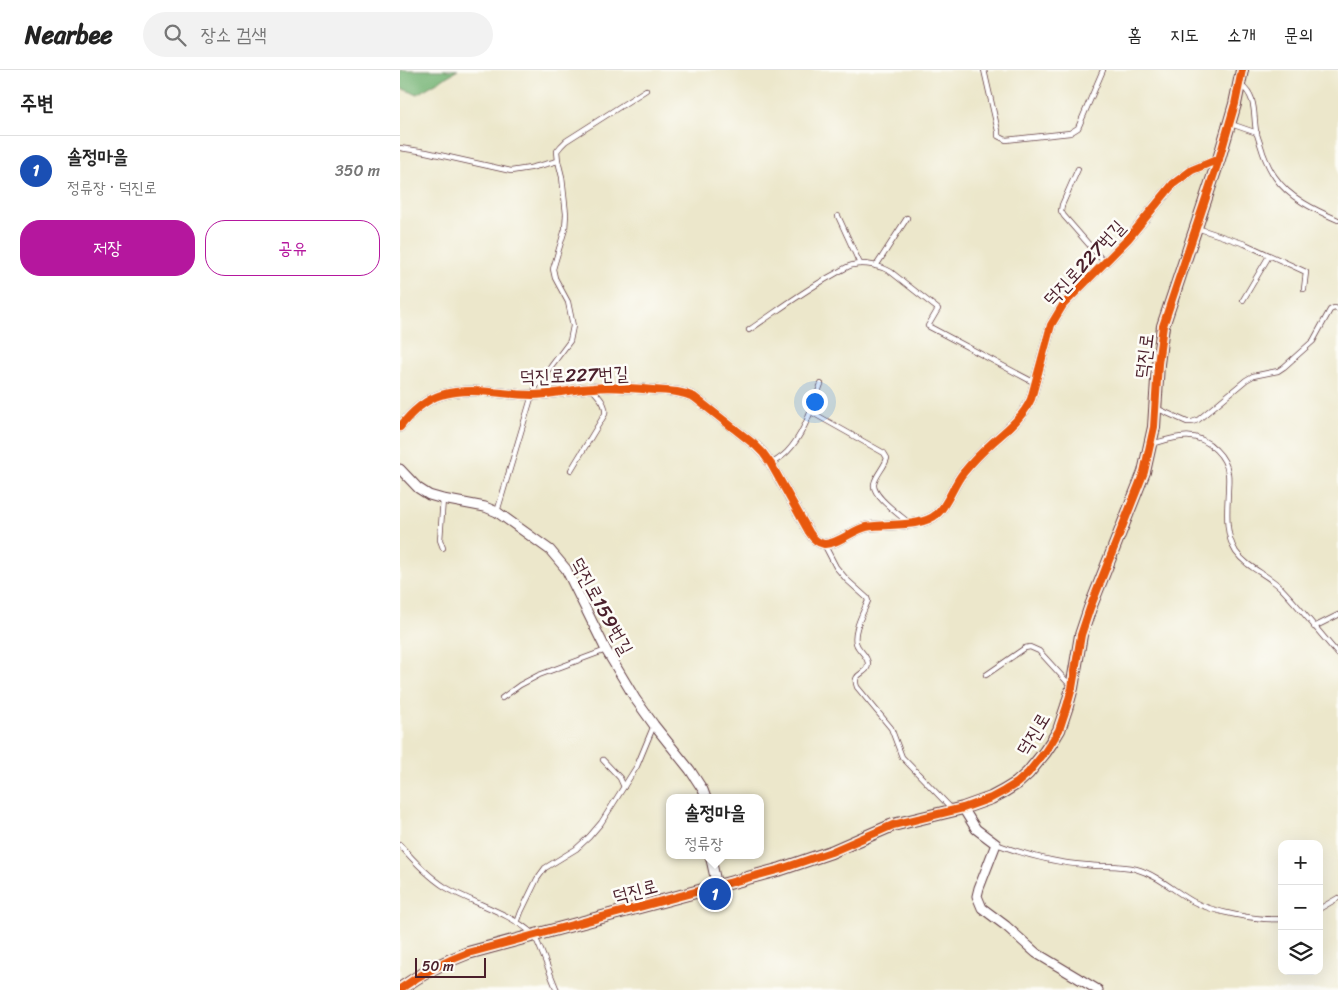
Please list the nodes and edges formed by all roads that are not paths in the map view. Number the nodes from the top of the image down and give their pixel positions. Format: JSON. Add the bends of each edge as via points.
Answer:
{"nodes":[{"id":1,"x":984,"y":70,"type":"edge"},
{"id":2,"x":1103,"y":70,"type":"edge"},
{"id":3,"x":1242,"y":70,"type":"edge"},
{"id":4,"x":1240,"y":84,"type":"junction"},
{"id":5,"x":646,"y":90,"type":"dead end"},
{"id":6,"x":1230,"y":124,"type":"junction"},
{"id":7,"x":1257,"y":133,"type":"junction"},
{"id":8,"x":400,"y":148,"type":"edge"},
{"id":9,"x":1219,"y":159,"type":"junction"},
{"id":10,"x":558,"y":162,"type":"junction"},
{"id":11,"x":1078,"y":169,"type":"dead end"},
{"id":12,"x":838,"y":216,"type":"dead end"},
{"id":13,"x":907,"y":218,"type":"dead end"},
{"id":14,"x":1338,"y":220,"type":"edge"},
{"id":15,"x":1196,"y":227,"type":"junction"},
{"id":16,"x":1269,"y":256,"type":"junction"},
{"id":17,"x":1105,"y":263,"type":"junction"},
{"id":18,"x":860,"y":264,"type":"junction"},
{"id":19,"x":876,"y":266,"type":"junction"},
{"id":20,"x":1304,"y":289,"type":"dead end"},
{"id":21,"x":1243,"y":300,"type":"dead end"},
{"id":22,"x":1338,"y":308,"type":"edge"},
{"id":23,"x":749,"y":330,"type":"dead end"},
{"id":24,"x":1036,"y":382,"type":"junction"},
{"id":25,"x":821,"y":384,"type":"dead end"},
{"id":26,"x":591,"y":388,"type":"junction"},
{"id":27,"x":532,"y":395,"type":"junction"},
{"id":28,"x":1155,"y":408,"type":"junction"},
{"id":29,"x":811,"y":412,"type":"junction"},
{"id":30,"x":400,"y":428,"type":"edge"},
{"id":31,"x":1151,"y":444,"type":"junction"},
{"id":32,"x":771,"y":464,"type":"junction"},
{"id":33,"x":400,"y":469,"type":"edge"},
{"id":34,"x":571,"y":470,"type":"dead end"},
{"id":35,"x":443,"y":500,"type":"junction"},
{"id":36,"x":497,"y":512,"type":"junction"},
{"id":37,"x":910,"y":524,"type":"junction"},
{"id":38,"x":824,"y":544,"type":"junction"},
{"id":39,"x":443,"y":548,"type":"dead end"},
{"id":40,"x":1338,"y":615,"type":"edge"},
{"id":41,"x":1314,"y":627,"type":"junction"},
{"id":42,"x":606,"y":650,"type":"junction"},
{"id":43,"x":1338,"y":654,"type":"edge"},
{"id":44,"x":986,"y":676,"type":"dead end"},
{"id":45,"x":1072,"y":688,"type":"junction"},
{"id":46,"x":502,"y":698,"type":"dead end"},
{"id":47,"x":654,"y":725,"type":"junction"},
{"id":48,"x":603,"y":760,"type":"dead end"},
{"id":49,"x":624,"y":787,"type":"junction"},
{"id":50,"x":704,"y":794,"type":"edge"},
{"id":51,"x":958,"y":809,"type":"junction"},
{"id":52,"x":996,"y":844,"type":"junction"},
{"id":53,"x":400,"y":846,"type":"edge"},
{"id":54,"x":711,"y":859,"type":"edge"},
{"id":55,"x":717,"y":886,"type":"junction"},
{"id":56,"x":1338,"y":898,"type":"edge"},
{"id":57,"x":1323,"y":907,"type":"edge"},
{"id":58,"x":1278,"y":919,"type":"edge"},
{"id":59,"x":517,"y":923,"type":"junction"},
{"id":60,"x":534,"y":935,"type":"junction"},
{"id":61,"x":400,"y":989,"type":"edge"},
{"id":62,"x":557,"y":990,"type":"edge"},
{"id":63,"x":1098,"y":990,"type":"edge"}],
"edges":[{"from":1,"to":2,"type":"lane","via":[[998,136],[1006,140],[1075,131]]},
{"from":3,"to":4,"type":"street","name":"덕진로"},
{"from":4,"to":6,"type":"street","name":"덕진로"},
{"from":4,"to":7,"type":"lane","via":[[1252,99]]},
{"from":5,"to":10,"type":"lane","via":[[566,141],[557,151]]},
{"from":6,"to":7,"type":"lane"},
{"from":6,"to":9,"type":"street","name":"덕진로"},
{"from":7,"to":14,"type":"lane","via":[[1271,171],[1283,187],[1302,202]]},
{"from":8,"to":10,"type":"lane","via":[[511,170]]},
{"from":9,"to":15,"type":"street","name":"덕진로"},
{"from":9,"to":17,"type":"street","name":"덕진로227번길","via":[[1192,170],[1173,184]]},
{"from":10,"to":27,"type":"lane","via":[[566,214],[553,269],[568,302],[573,326],[570,341]]},
{"from":11,"to":17,"type":"lane","via":[[1061,211]]},
{"from":12,"to":18,"type":"lane"},
{"from":13,"to":19,"type":"lane"},
{"from":15,"to":16,"type":"lane"},
{"from":15,"to":28,"type":"street","name":"덕진로","via":[[1164,326]]},
{"from":16,"to":20,"type":"lane","via":[[1306,272]]},
{"from":16,"to":21,"type":"lane"},
{"from":17,"to":24,"type":"street","name":"덕진로227번길","via":[[1070,297],[1050,325]]},
{"from":18,"to":19,"type":"lane"},
{"from":18,"to":23,"type":"lane","via":[[821,282]]},
{"from":19,"to":24,"type":"lane","via":[[891,272],[938,309],[928,326]]},
{"from":22,"to":28,"type":"lane","via":[[1330,310],[1313,341],[1284,367],[1246,380],[1198,420],[1187,422]]},
{"from":24,"to":37,"type":"street","name":"덕진로227번길","via":[[1023,413],[962,474],[939,513]]},
{"from":25,"to":29,"type":"lane"},
{"from":26,"to":27,"type":"street","name":"덕진로227번길"},
{"from":26,"to":32,"type":"street","name":"덕진로227번길","via":[[618,386],[686,393],[755,445]]},
{"from":26,"to":34,"type":"lane","via":[[606,410]]},
{"from":27,"to":30,"type":"street","name":"덕진로227번길","via":[[480,391],[441,395],[414,412]]},
{"from":27,"to":36,"type":"lane"},
{"from":28,"to":31,"type":"street","name":"덕진로"},
{"from":29,"to":32,"type":"lane","via":[[789,451]]},
{"from":29,"to":37,"type":"lane","via":[[884,453],[886,462],[874,488],[880,498]]},
{"from":31,"to":41,"type":"lane","via":[[1194,436],[1218,453],[1228,474],[1227,514],[1232,545],[1244,560],[1280,588]]},
{"from":31,"to":45,"type":"street","name":"덕진로","via":[[1144,472],[1087,617]]},
{"from":32,"to":38,"type":"street","name":"덕진로227번길","via":[[809,532]]},
{"from":33,"to":35,"type":"street","name":"덕진로159번길","via":[[418,488]]},
{"from":35,"to":36,"type":"street","name":"덕진로159번길"},
{"from":35,"to":39,"type":"lane","via":[[440,540]]},
{"from":36,"to":42,"type":"street","name":"덕진로159번길","via":[[550,550],[566,569]]},
{"from":37,"to":38,"type":"street","name":"덕진로227번길","via":[[859,529]]},
{"from":38,"to":51,"type":"lane","via":[[836,567],[868,601],[855,633],[856,644],[868,663],[856,677],[857,687],[891,728],[902,756]]},
{"from":40,"to":41,"type":"lane"},
{"from":41,"to":43,"type":"lane"},
{"from":42,"to":46,"type":"lane","via":[[539,675]]},
{"from":42,"to":47,"type":"street","name":"덕진로159번길"},
{"from":44,"to":45,"type":"lane","via":[[1030,647],[1039,651]]},
{"from":45,"to":51,"type":"street","name":"덕진로","via":[[1058,730],[1032,768],[1004,791]]},
{"from":47,"to":49,"type":"lane","via":[[637,766]]},
{"from":47,"to":50,"type":"street","name":"덕진로159번길"},
{"from":48,"to":49,"type":"lane"},
{"from":49,"to":59,"type":"lane","via":[[589,837],[576,849],[544,868]]},
{"from":51,"to":52,"type":"street","via":[[976,830]]},
{"from":51,"to":55,"type":"street","name":"덕진로","via":[[892,825],[809,860]]},
{"from":52,"to":58,"type":"lane","via":[[1040,859],[1132,868],[1151,874],[1206,907],[1247,917]]},
{"from":52,"to":63,"type":"street","via":[[977,896],[982,908],[1036,953]]},
{"from":53,"to":59,"type":"lane","via":[[445,887]]},
{"from":54,"to":55,"type":"street"},
{"from":55,"to":60,"type":"street","name":"덕진로"},
{"from":56,"to":57,"type":"lane"},
{"from":59,"to":60,"type":"lane"},
{"from":60,"to":61,"type":"street","name":"덕진로","via":[[454,958]]},
{"from":60,"to":62,"type":"lane"}]}
